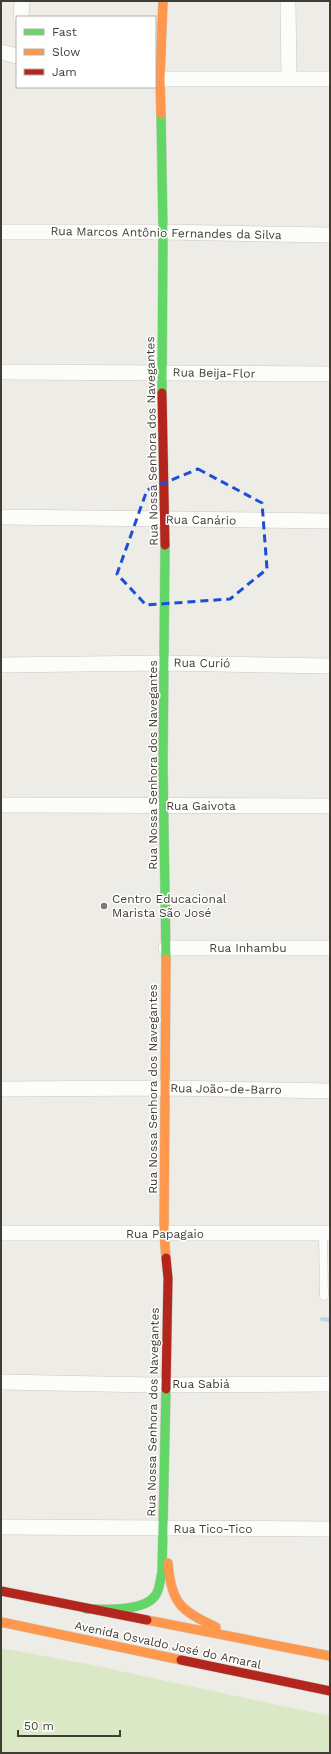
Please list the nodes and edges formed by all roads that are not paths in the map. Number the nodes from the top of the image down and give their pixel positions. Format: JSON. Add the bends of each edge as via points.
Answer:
{"nodes":[{"id":1,"x":22,"y":1,"type":"edge"},
{"id":2,"x":163,"y":1,"type":"edge"},
{"id":3,"x":288,"y":1,"type":"edge"},
{"id":4,"x":21,"y":16,"type":"edge"},
{"id":5,"x":1,"y":52,"type":"edge"},
{"id":6,"x":16,"y":56,"type":"edge"},
{"id":7,"x":158,"y":79,"type":"edge"},
{"id":8,"x":289,"y":79,"type":"junction"},
{"id":9,"x":330,"y":79,"type":"edge"},
{"id":10,"x":1,"y":232,"type":"edge"},
{"id":11,"x":163,"y":232,"type":"junction"},
{"id":12,"x":330,"y":235,"type":"edge"},
{"id":13,"x":1,"y":372,"type":"edge"},
{"id":14,"x":162,"y":373,"type":"junction"},
{"id":15,"x":330,"y":374,"type":"edge"},
{"id":16,"x":1,"y":517,"type":"edge"},
{"id":17,"x":165,"y":519,"type":"junction"},
{"id":18,"x":330,"y":521,"type":"edge"},
{"id":19,"x":164,"y":663,"type":"junction"},
{"id":20,"x":1,"y":665,"type":"edge"},
{"id":21,"x":330,"y":666,"type":"edge"},
{"id":22,"x":1,"y":805,"type":"edge"},
{"id":23,"x":164,"y":806,"type":"junction"},
{"id":24,"x":330,"y":806,"type":"edge"},
{"id":25,"x":166,"y":948,"type":"junction"},
{"id":26,"x":330,"y":948,"type":"edge"},
{"id":27,"x":165,"y":1088,"type":"junction"},
{"id":28,"x":1,"y":1089,"type":"edge"},
{"id":29,"x":330,"y":1091,"type":"edge"},
{"id":30,"x":1,"y":1233,"type":"edge"},
{"id":31,"x":326,"y":1233,"type":"edge"},
{"id":32,"x":164,"y":1234,"type":"junction"},
{"id":33,"x":324,"y":1296,"type":"dead end"},
{"id":34,"x":1,"y":1382,"type":"edge"},
{"id":35,"x":165,"y":1384,"type":"junction"},
{"id":36,"x":330,"y":1384,"type":"edge"},
{"id":37,"x":1,"y":1527,"type":"edge"},
{"id":38,"x":163,"y":1528,"type":"junction"},
{"id":39,"x":330,"y":1529,"type":"edge"},
{"id":40,"x":1,"y":1591,"type":"edge"},
{"id":41,"x":86,"y":1609,"type":"junction"},
{"id":42,"x":1,"y":1622,"type":"edge"},
{"id":43,"x":239,"y":1636,"type":"junction"},
{"id":44,"x":330,"y":1656,"type":"edge"},
{"id":45,"x":330,"y":1691,"type":"edge"}],
"edges":[{"from":1,"to":4,"type":"street"},
{"from":2,"to":7,"type":"street","name":"Rua Nossa Senhora dos Navegantes"},
{"from":3,"to":8,"type":"street"},
{"from":5,"to":6,"type":"street"},
{"from":7,"to":8,"type":"street"},
{"from":7,"to":11,"type":"street","name":"Rua Nossa Senhora dos Navegantes"},
{"from":8,"to":9,"type":"street"},
{"from":10,"to":11,"type":"street","name":"Rua Marcos Antônio Fernandes da Silva"},
{"from":11,"to":12,"type":"street","name":"Rua Marcos Antônio Fernandes da Silva"},
{"from":11,"to":14,"type":"street","name":"Rua Nossa Senhora dos Navegantes"},
{"from":13,"to":14,"type":"street","name":"Rua Beija-Flor"},
{"from":14,"to":15,"type":"street","name":"Rua Beija-Flor"},
{"from":14,"to":17,"type":"street","name":"Rua Nossa Senhora dos Navegantes"},
{"from":16,"to":17,"type":"street","name":"Rua Canário"},
{"from":17,"to":18,"type":"street","name":"Rua Canário"},
{"from":17,"to":19,"type":"street","name":"Rua Nossa Senhora dos Navegantes"},
{"from":19,"to":20,"type":"street","name":"Rua Curió"},
{"from":19,"to":21,"type":"street","name":"Rua Curió"},
{"from":19,"to":23,"type":"street","name":"Rua Nossa Senhora dos Navegantes"},
{"from":22,"to":23,"type":"street","name":"Rua Gaivota"},
{"from":23,"to":24,"type":"street","name":"Rua Gaivota"},
{"from":23,"to":25,"type":"street","name":"Rua Nossa Senhora dos Navegantes"},
{"from":25,"to":26,"type":"street","name":"Rua Inhambu"},
{"from":25,"to":27,"type":"street","name":"Rua Nossa Senhora dos Navegantes"},
{"from":27,"to":28,"type":"street","name":"Rua João-de-Barro"},
{"from":27,"to":29,"type":"street","name":"Rua João-de-Barro"},
{"from":27,"to":32,"type":"street","name":"Rua Nossa Senhora dos Navegantes"},
{"from":30,"to":32,"type":"street","name":"Rua Papagaio"},
{"from":31,"to":32,"type":"street","name":"Rua Papagaio"},
{"from":31,"to":33,"type":"lane"},
{"from":32,"to":35,"type":"street","name":"Rua Nossa Senhora dos Navegantes","via":[[168,1278]]},
{"from":34,"to":35,"type":"street","name":"Rua Sabiá"},
{"from":35,"to":36,"type":"street","name":"Rua Sabiá"},
{"from":35,"to":38,"type":"street","name":"Rua Nossa Senhora dos Navegantes"},
{"from":37,"to":38,"type":"street","name":"Rua Tico-Tico"},
{"from":38,"to":39,"type":"street","name":"Rua Tico-Tico"},
{"from":38,"to":41,"type":"street","name":"Rua Nossa Senhora dos Navegantes","via":[[162,1572],[156,1596],[150,1602],[138,1606]]},
{"from":38,"to":43,"type":"street","name":"Rua Nossa Senhora dos Navegantes","via":[[174,1595],[195,1617]]},
{"from":40,"to":41,"type":"street","name":"Avenida Osvaldo José do Amaral"},
{"from":41,"to":43,"type":"street","name":"Avenida Osvaldo José do Amaral"},
{"from":42,"to":45,"type":"street","name":"Avenida Osvaldo José do Amaral"},
{"from":43,"to":44,"type":"street","name":"Avenida Osvaldo José do Amaral"}]}
